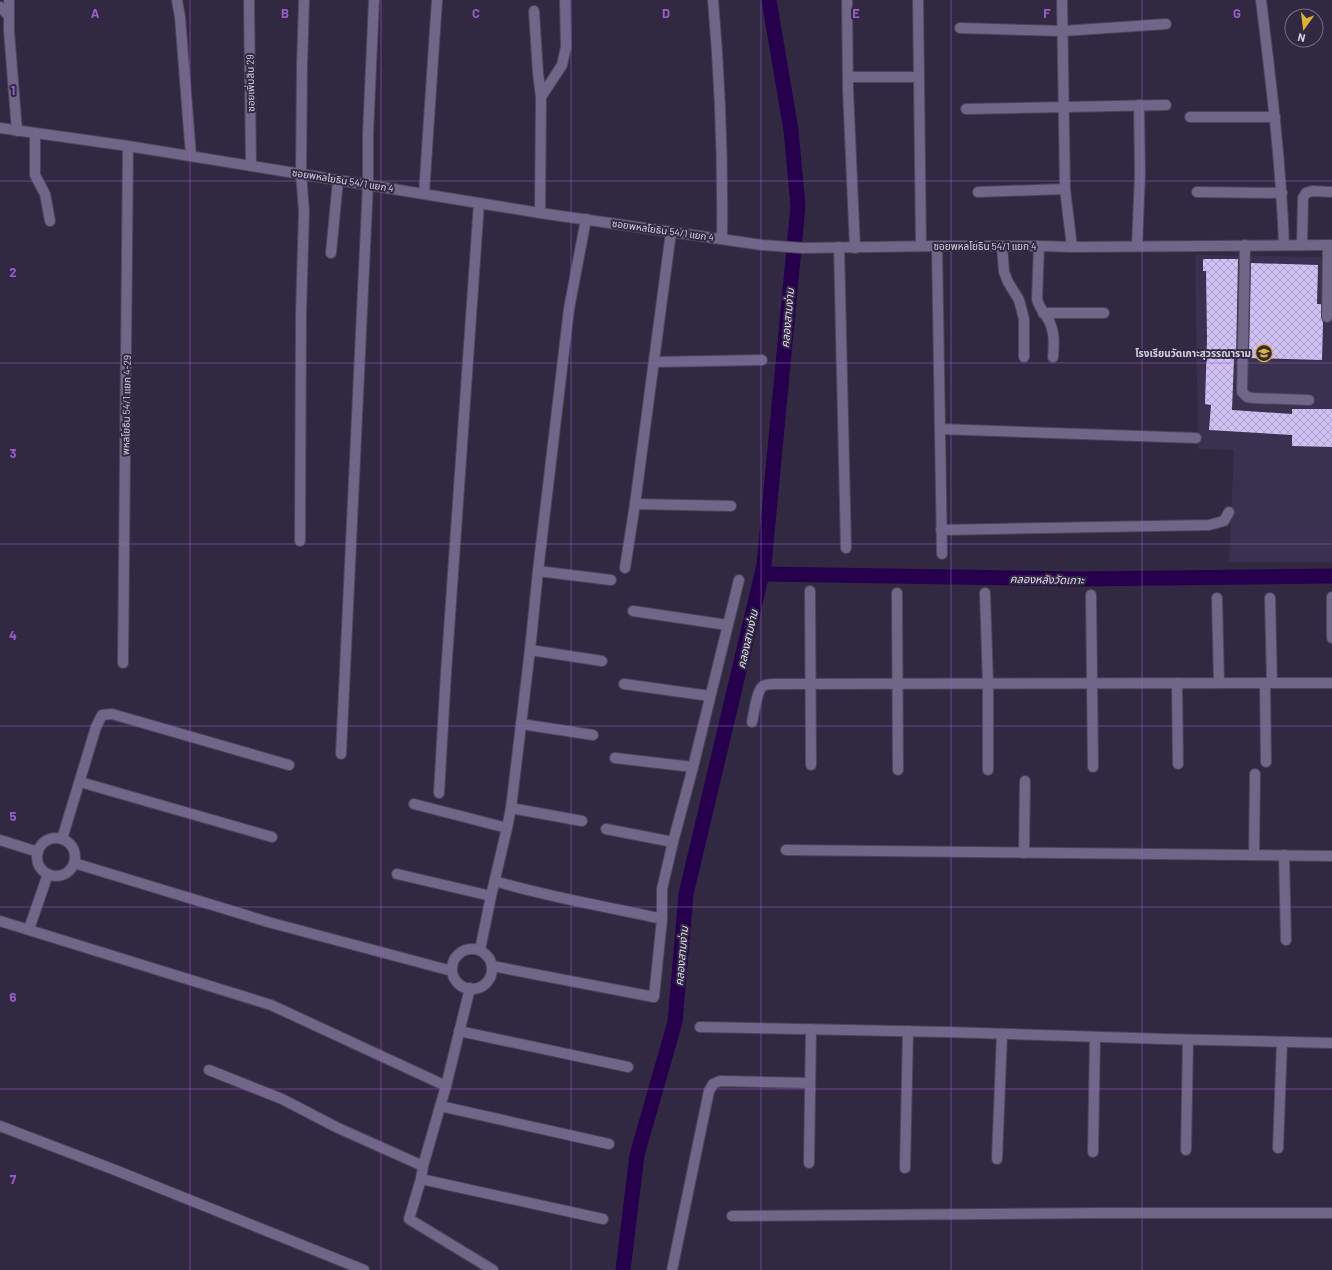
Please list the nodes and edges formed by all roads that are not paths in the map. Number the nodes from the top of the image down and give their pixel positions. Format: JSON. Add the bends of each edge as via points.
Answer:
{"nodes":[{"id":1,"x":9,"y":0,"type":"edge"},
{"id":2,"x":177,"y":0,"type":"edge"},
{"id":3,"x":249,"y":0,"type":"edge"},
{"id":4,"x":304,"y":0,"type":"edge"},
{"id":5,"x":374,"y":0,"type":"edge"},
{"id":6,"x":437,"y":0,"type":"edge"},
{"id":7,"x":565,"y":0,"type":"edge"},
{"id":8,"x":713,"y":0,"type":"edge"},
{"id":9,"x":847,"y":0,"type":"edge"},
{"id":10,"x":918,"y":0,"type":"edge"},
{"id":11,"x":1062,"y":0,"type":"edge"},
{"id":12,"x":1261,"y":0,"type":"edge"},
{"id":13,"x":0,"y":7,"type":"edge"},
{"id":14,"x":534,"y":11,"type":"dead end"},
{"id":15,"x":9,"y":16,"type":"junction"},
{"id":16,"x":1166,"y":24,"type":"dead end"},
{"id":17,"x":960,"y":28,"type":"dead end"},
{"id":18,"x":1063,"y":31,"type":"junction"},
{"id":19,"x":848,"y":77,"type":"junction"},
{"id":20,"x":918,"y":77,"type":"junction"},
{"id":21,"x":542,"y":97,"type":"junction"},
{"id":22,"x":1139,"y":105,"type":"junction"},
{"id":23,"x":1166,"y":105,"type":"dead end"},
{"id":24,"x":1064,"y":107,"type":"junction"},
{"id":25,"x":966,"y":109,"type":"dead end"},
{"id":26,"x":1190,"y":117,"type":"dead end"},
{"id":27,"x":1275,"y":117,"type":"junction"},
{"id":28,"x":0,"y":128,"type":"edge"},
{"id":29,"x":17,"y":131,"type":"junction"},
{"id":30,"x":35,"y":133,"type":"junction"},
{"id":31,"x":128,"y":146,"type":"junction"},
{"id":32,"x":191,"y":156,"type":"junction"},
{"id":33,"x":251,"y":166,"type":"junction"},
{"id":34,"x":302,"y":174,"type":"junction"},
{"id":35,"x":338,"y":180,"type":"junction"},
{"id":36,"x":368,"y":184,"type":"junction"},
{"id":37,"x":1066,"y":189,"type":"junction"},
{"id":38,"x":978,"y":192,"type":"dead end"},
{"id":39,"x":1197,"y":192,"type":"dead end"},
{"id":40,"x":1332,"y":192,"type":"edge"},
{"id":41,"x":1282,"y":193,"type":"junction"},
{"id":42,"x":424,"y":194,"type":"junction"},
{"id":43,"x":479,"y":203,"type":"junction"},
{"id":44,"x":540,"y":213,"type":"junction"},
{"id":45,"x":586,"y":219,"type":"junction"},
{"id":46,"x":50,"y":222,"type":"dead end"},
{"id":47,"x":671,"y":232,"type":"junction"},
{"id":48,"x":722,"y":238,"type":"junction"},
{"id":49,"x":1245,"y":245,"type":"junction"},
{"id":50,"x":1284,"y":245,"type":"junction"},
{"id":51,"x":1302,"y":245,"type":"junction"},
{"id":52,"x":1330,"y":245,"type":"edge"},
{"id":53,"x":921,"y":246,"type":"junction"},
{"id":54,"x":937,"y":246,"type":"junction"},
{"id":55,"x":1002,"y":246,"type":"junction"},
{"id":56,"x":1039,"y":246,"type":"junction"},
{"id":57,"x":1138,"y":246,"type":"junction"},
{"id":58,"x":839,"y":247,"type":"junction"},
{"id":59,"x":1072,"y":247,"type":"junction"},
{"id":60,"x":855,"y":248,"type":"junction"},
{"id":61,"x":331,"y":253,"type":"dead end"},
{"id":62,"x":1043,"y":312,"type":"junction"},
{"id":63,"x":1104,"y":313,"type":"dead end"},
{"id":64,"x":1326,"y":317,"type":"dead end"},
{"id":65,"x":1024,"y":357,"type":"dead end"},
{"id":66,"x":1053,"y":357,"type":"dead end"},
{"id":67,"x":762,"y":360,"type":"dead end"},
{"id":68,"x":654,"y":362,"type":"junction"},
{"id":69,"x":1309,"y":400,"type":"dead end"},
{"id":70,"x":940,"y":429,"type":"junction"},
{"id":71,"x":1196,"y":438,"type":"dead end"},
{"id":72,"x":635,"y":504,"type":"junction"},
{"id":73,"x":731,"y":506,"type":"dead end"},
{"id":74,"x":1229,"y":512,"type":"dead end"},
{"id":75,"x":942,"y":530,"type":"junction"},
{"id":76,"x":300,"y":541,"type":"dead end"},
{"id":77,"x":846,"y":548,"type":"dead end"},
{"id":78,"x":942,"y":554,"type":"dead end"},
{"id":79,"x":625,"y":568,"type":"dead end"},
{"id":80,"x":538,"y":572,"type":"junction"},
{"id":81,"x":611,"y":580,"type":"dead end"},
{"id":82,"x":739,"y":580,"type":"dead end"},
{"id":83,"x":810,"y":591,"type":"dead end"},
{"id":84,"x":897,"y":593,"type":"dead end"},
{"id":85,"x":985,"y":593,"type":"dead end"},
{"id":86,"x":1091,"y":595,"type":"dead end"},
{"id":87,"x":1332,"y":597,"type":"edge"},
{"id":88,"x":1217,"y":598,"type":"dead end"},
{"id":89,"x":1270,"y":598,"type":"dead end"},
{"id":90,"x":633,"y":611,"type":"dead end"},
{"id":91,"x":727,"y":625,"type":"junction"},
{"id":92,"x":1332,"y":638,"type":"edge"},
{"id":93,"x":530,"y":650,"type":"junction"},
{"id":94,"x":602,"y":661,"type":"dead end"},
{"id":95,"x":123,"y":663,"type":"dead end"},
{"id":96,"x":1092,"y":683,"type":"junction"},
{"id":97,"x":1219,"y":683,"type":"junction"},
{"id":98,"x":1269,"y":683,"type":"junction"},
{"id":99,"x":1332,"y":683,"type":"edge"},
{"id":100,"x":624,"y":684,"type":"dead end"},
{"id":101,"x":988,"y":684,"type":"junction"},
{"id":102,"x":1177,"y":684,"type":"junction"},
{"id":103,"x":810,"y":685,"type":"junction"},
{"id":104,"x":898,"y":685,"type":"junction"},
{"id":105,"x":710,"y":696,"type":"junction"},
{"id":106,"x":752,"y":722,"type":"dead end"},
{"id":107,"x":520,"y":724,"type":"junction"},
{"id":108,"x":593,"y":735,"type":"dead end"},
{"id":109,"x":341,"y":754,"type":"dead end"},
{"id":110,"x":615,"y":758,"type":"dead end"},
{"id":111,"x":1266,"y":762,"type":"dead end"},
{"id":112,"x":1178,"y":764,"type":"dead end"},
{"id":113,"x":289,"y":765,"type":"dead end"},
{"id":114,"x":811,"y":765,"type":"dead end"},
{"id":115,"x":693,"y":767,"type":"junction"},
{"id":116,"x":1093,"y":767,"type":"dead end"},
{"id":117,"x":898,"y":770,"type":"dead end"},
{"id":118,"x":988,"y":770,"type":"dead end"},
{"id":119,"x":1255,"y":774,"type":"dead end"},
{"id":120,"x":1025,"y":781,"type":"dead end"},
{"id":121,"x":80,"y":782,"type":"junction"},
{"id":122,"x":438,"y":793,"type":"dead end"},
{"id":123,"x":414,"y":804,"type":"dead end"},
{"id":124,"x":511,"y":808,"type":"junction"},
{"id":125,"x":582,"y":821,"type":"dead end"},
{"id":126,"x":508,"y":828,"type":"junction"},
{"id":127,"x":606,"y":829,"type":"dead end"},
{"id":128,"x":272,"y":837,"type":"dead end"},
{"id":129,"x":62,"y":839,"type":"junction"},
{"id":130,"x":0,"y":840,"type":"edge"},
{"id":131,"x":673,"y":842,"type":"junction"},
{"id":132,"x":786,"y":850,"type":"dead end"},
{"id":133,"x":38,"y":852,"type":"junction"},
{"id":134,"x":1024,"y":853,"type":"junction"},
{"id":135,"x":1254,"y":855,"type":"junction"},
{"id":136,"x":1284,"y":855,"type":"junction"},
{"id":137,"x":1332,"y":856,"type":"edge"},
{"id":138,"x":74,"y":863,"type":"junction"},
{"id":139,"x":48,"y":874,"type":"junction"},
{"id":140,"x":397,"y":874,"type":"dead end"},
{"id":141,"x":495,"y":881,"type":"junction"},
{"id":142,"x":491,"y":896,"type":"junction"},
{"id":143,"x":662,"y":919,"type":"junction"},
{"id":144,"x":0,"y":921,"type":"edge"},
{"id":145,"x":29,"y":929,"type":"junction"},
{"id":146,"x":1286,"y":940,"type":"dead end"},
{"id":147,"x":480,"y":950,"type":"junction"},
{"id":148,"x":492,"y":966,"type":"junction"},
{"id":149,"x":452,"y":971,"type":"junction"},
{"id":150,"x":470,"y":988,"type":"junction"},
{"id":151,"x":700,"y":1027,"type":"dead end"},
{"id":152,"x":811,"y":1029,"type":"junction"},
{"id":153,"x":459,"y":1031,"type":"junction"},
{"id":154,"x":908,"y":1031,"type":"junction"},
{"id":155,"x":1002,"y":1034,"type":"junction"},
{"id":156,"x":1095,"y":1037,"type":"junction"},
{"id":157,"x":1188,"y":1040,"type":"junction"},
{"id":158,"x":1282,"y":1042,"type":"junction"},
{"id":159,"x":1332,"y":1043,"type":"edge"},
{"id":160,"x":628,"y":1067,"type":"dead end"},
{"id":161,"x":210,"y":1070,"type":"dead end"},
{"id":162,"x":809,"y":1083,"type":"junction"},
{"id":163,"x":446,"y":1086,"type":"junction"},
{"id":164,"x":440,"y":1106,"type":"junction"},
{"id":165,"x":0,"y":1126,"type":"edge"},
{"id":166,"x":609,"y":1144,"type":"dead end"},
{"id":167,"x":1278,"y":1148,"type":"dead end"},
{"id":168,"x":1186,"y":1150,"type":"dead end"},
{"id":169,"x":1093,"y":1152,"type":"dead end"},
{"id":170,"x":997,"y":1159,"type":"dead end"},
{"id":171,"x":809,"y":1163,"type":"dead end"},
{"id":172,"x":422,"y":1166,"type":"junction"},
{"id":173,"x":905,"y":1168,"type":"dead end"},
{"id":174,"x":422,"y":1179,"type":"junction"},
{"id":175,"x":1332,"y":1213,"type":"edge"},
{"id":176,"x":732,"y":1216,"type":"dead end"},
{"id":177,"x":602,"y":1219,"type":"dead end"},
{"id":178,"x":364,"y":1270,"type":"edge"},
{"id":179,"x":493,"y":1270,"type":"edge"},
{"id":180,"x":672,"y":1270,"type":"edge"}],
"edges":[{"from":1,"to":15,"type":"street"},
{"from":2,"to":32,"type":"street"},
{"from":3,"to":33,"type":"street","name":"ซอยเพิ่มสิน 29"},
{"from":4,"to":34,"type":"street"},
{"from":5,"to":36,"type":"street"},
{"from":6,"to":42,"type":"street"},
{"from":7,"to":21,"type":"street","via":[[566,47],[562,65]]},
{"from":8,"to":48,"type":"street","via":[[723,165]]},
{"from":9,"to":19,"type":"street"},
{"from":10,"to":20,"type":"street"},
{"from":11,"to":18,"type":"street"},
{"from":12,"to":27,"type":"street"},
{"from":13,"to":15,"type":"street"},
{"from":14,"to":21,"type":"street"},
{"from":15,"to":29,"type":"street"},
{"from":16,"to":18,"type":"street"},
{"from":17,"to":18,"type":"street"},
{"from":18,"to":24,"type":"street"},
{"from":19,"to":20,"type":"street"},
{"from":19,"to":60,"type":"street"},
{"from":20,"to":53,"type":"street"},
{"from":21,"to":44,"type":"street"},
{"from":22,"to":23,"type":"street"},
{"from":22,"to":24,"type":"street"},
{"from":22,"to":57,"type":"street"},
{"from":24,"to":25,"type":"street"},
{"from":24,"to":37,"type":"street"},
{"from":26,"to":27,"type":"street"},
{"from":27,"to":41,"type":"street"},
{"from":28,"to":29,"type":"street","name":"ซอยพหลโยธิน 54/1 แยก 4"},
{"from":29,"to":30,"type":"street","name":"ซอยพหลโยธิน 54/1 แยก 4"},
{"from":30,"to":31,"type":"street","name":"ซอยพหลโยธิน 54/1 แยก 4"},
{"from":30,"to":46,"type":"street","via":[[35,175],[44,194]]},
{"from":31,"to":32,"type":"street","name":"ซอยพหลโยธิน 54/1 แยก 4"},
{"from":31,"to":95,"type":"street","name":"พหลโยธิน 54/1 แยก 4-29"},
{"from":32,"to":33,"type":"street","name":"ซอยพหลโยธิน 54/1 แยก 4"},
{"from":33,"to":34,"type":"street","name":"ซอยพหลโยธิน 54/1 แยก 4"},
{"from":34,"to":35,"type":"street","name":"ซอยพหลโยธิน 54/1 แยก 4"},
{"from":34,"to":76,"type":"street","via":[[304,211]]},
{"from":35,"to":36,"type":"street","name":"ซอยพหลโยธิน 54/1 แยก 4"},
{"from":35,"to":61,"type":"street"},
{"from":36,"to":42,"type":"street","name":"ซอยพหลโยธิน 54/1 แยก 4"},
{"from":36,"to":109,"type":"street"},
{"from":37,"to":38,"type":"street"},
{"from":37,"to":59,"type":"street"},
{"from":39,"to":41,"type":"street"},
{"from":40,"to":51,"type":"street","via":[[1312,190],[1303,198]]},
{"from":41,"to":50,"type":"street"},
{"from":42,"to":43,"type":"street","name":"ซอยพหลโยธิน 54/1 แยก 4"},
{"from":43,"to":44,"type":"street","name":"ซอยพหลโยธิน 54/1 แยก 4"},
{"from":43,"to":122,"type":"street"},
{"from":44,"to":45,"type":"street","name":"ซอยพหลโยธิน 54/1 แยก 4"},
{"from":45,"to":47,"type":"street","name":"ซอยพหลโยธิน 54/1 แยก 4"},
{"from":45,"to":80,"type":"street","via":[[569,308]]},
{"from":47,"to":48,"type":"street","name":"ซอยพหลโยธิน 54/1 แยก 4"},
{"from":47,"to":68,"type":"street"},
{"from":48,"to":58,"type":"street","name":"ซอยพหลโยธิน 54/1 แยก 4","via":[[762,245]]},
{"from":49,"to":50,"type":"street","name":"ซอยพหลโยธิน 54/1 แยก 4"},
{"from":49,"to":57,"type":"street","name":"ซอยพหลโยธิน 54/1 แยก 4"},
{"from":49,"to":69,"type":"street","via":[[1242,392],[1253,398]]},
{"from":50,"to":51,"type":"street","name":"ซอยพหลโยธิน 54/1 แยก 4"},
{"from":51,"to":52,"type":"street","name":"ซอยพหลโยธิน 54/1 แยก 4"},
{"from":52,"to":64,"type":"street"},
{"from":53,"to":54,"type":"street","name":"ซอยพหลโยธิน 54/1 แยก 4"},
{"from":53,"to":60,"type":"street","name":"ซอยพหลโยธิน 54/1 แยก 4"},
{"from":54,"to":55,"type":"street","name":"ซอยพหลโยธิน 54/1 แยก 4"},
{"from":54,"to":70,"type":"street"},
{"from":55,"to":56,"type":"street","name":"ซอยพหลโยธิน 54/1 แยก 4"},
{"from":55,"to":65,"type":"street","via":[[1004,272],[1024,319]]},
{"from":56,"to":59,"type":"street","name":"ซอยพหลโยธิน 54/1 แยก 4"},
{"from":56,"to":62,"type":"street","via":[[1037,299],[1038,306]]},
{"from":57,"to":59,"type":"street","name":"ซอยพหลโยธิน 54/1 แยก 4"},
{"from":58,"to":60,"type":"street","name":"ซอยพหลโยธิน 54/1 แยก 4"},
{"from":58,"to":77,"type":"street"},
{"from":62,"to":63,"type":"street"},
{"from":62,"to":66,"type":"street","via":[[1052,328]]},
{"from":67,"to":68,"type":"street"},
{"from":68,"to":72,"type":"street"},
{"from":70,"to":71,"type":"street"},
{"from":70,"to":75,"type":"street"},
{"from":72,"to":73,"type":"street"},
{"from":72,"to":79,"type":"street"},
{"from":74,"to":75,"type":"street","via":[[1224,521],[1209,525]]},
{"from":75,"to":78,"type":"street"},
{"from":80,"to":81,"type":"street"},
{"from":80,"to":93,"type":"street"},
{"from":82,"to":91,"type":"street"},
{"from":83,"to":103,"type":"street"},
{"from":84,"to":104,"type":"street"},
{"from":85,"to":101,"type":"street"},
{"from":86,"to":96,"type":"street"},
{"from":87,"to":92,"type":"street"},
{"from":88,"to":97,"type":"street"},
{"from":89,"to":98,"type":"street"},
{"from":90,"to":91,"type":"street"},
{"from":91,"to":105,"type":"street"},
{"from":93,"to":94,"type":"street"},
{"from":93,"to":107,"type":"street"},
{"from":96,"to":101,"type":"street"},
{"from":96,"to":102,"type":"street"},
{"from":96,"to":116,"type":"street"},
{"from":97,"to":98,"type":"street"},
{"from":97,"to":102,"type":"street"},
{"from":98,"to":99,"type":"street"},
{"from":98,"to":111,"type":"street"},
{"from":100,"to":105,"type":"street"},
{"from":101,"to":104,"type":"street"},
{"from":101,"to":118,"type":"street"},
{"from":102,"to":112,"type":"street"},
{"from":103,"to":104,"type":"street"},
{"from":103,"to":106,"type":"street","via":[[774,684],[762,688],[758,694]]},
{"from":103,"to":114,"type":"street"},
{"from":104,"to":117,"type":"street"},
{"from":105,"to":115,"type":"street"},
{"from":107,"to":108,"type":"street"},
{"from":107,"to":124,"type":"street"},
{"from":110,"to":115,"type":"street"},
{"from":113,"to":121,"type":"street","via":[[107,714],[102,715],[96,727]]},
{"from":115,"to":131,"type":"street"},
{"from":119,"to":135,"type":"street"},
{"from":120,"to":134,"type":"street"},
{"from":121,"to":128,"type":"street"},
{"from":121,"to":129,"type":"street"},
{"from":123,"to":126,"type":"street"},
{"from":124,"to":125,"type":"street"},
{"from":124,"to":126,"type":"street"},
{"from":126,"to":141,"type":"street"},
{"from":127,"to":131,"type":"street"},
{"from":129,"to":133,"type":"street","via":[[56,838],[45,842]]},
{"from":129,"to":138,"type":"street","via":[[72,846]]},
{"from":130,"to":133,"type":"street"},
{"from":131,"to":143,"type":"street","via":[[662,889]]},
{"from":132,"to":134,"type":"street"},
{"from":133,"to":139,"type":"street","via":[[39,864]]},
{"from":134,"to":135,"type":"street"},
{"from":135,"to":136,"type":"street"},
{"from":136,"to":137,"type":"street"},
{"from":136,"to":146,"type":"street"},
{"from":138,"to":139,"type":"street","via":[[66,873],[54,876]]},
{"from":138,"to":149,"type":"street","via":[[268,922]]},
{"from":139,"to":145,"type":"street"},
{"from":140,"to":142,"type":"street"},
{"from":141,"to":142,"type":"street"},
{"from":141,"to":143,"type":"street"},
{"from":142,"to":147,"type":"street"},
{"from":143,"to":148,"type":"street","via":[[654,997]]},
{"from":144,"to":145,"type":"street"},
{"from":145,"to":163,"type":"street","via":[[271,1005]]},
{"from":147,"to":148,"type":"street","via":[[488,956]]},
{"from":147,"to":149,"type":"street","via":[[460,952],[454,961]]},
{"from":148,"to":150,"type":"street","via":[[491,976],[484,984]]},
{"from":149,"to":150,"type":"street","via":[[456,981]]},
{"from":150,"to":153,"type":"street"},
{"from":151,"to":152,"type":"street"},
{"from":152,"to":154,"type":"street"},
{"from":152,"to":162,"type":"street"},
{"from":153,"to":160,"type":"street"},
{"from":153,"to":163,"type":"street"},
{"from":154,"to":155,"type":"street"},
{"from":154,"to":173,"type":"street"},
{"from":155,"to":156,"type":"street"},
{"from":155,"to":170,"type":"street"},
{"from":156,"to":157,"type":"street"},
{"from":156,"to":169,"type":"street"},
{"from":157,"to":158,"type":"street"},
{"from":157,"to":168,"type":"street"},
{"from":158,"to":159,"type":"street"},
{"from":158,"to":167,"type":"street"},
{"from":161,"to":172,"type":"street","via":[[282,1099]]},
{"from":162,"to":171,"type":"street"},
{"from":162,"to":180,"type":"street","via":[[720,1081],[714,1084],[709,1091]]},
{"from":163,"to":164,"type":"street"},
{"from":164,"to":166,"type":"street"},
{"from":164,"to":172,"type":"street"},
{"from":165,"to":178,"type":"street"},
{"from":172,"to":174,"type":"street"},
{"from":174,"to":177,"type":"street"},
{"from":174,"to":179,"type":"street","via":[[409,1219]]},
{"from":175,"to":176,"type":"street"}]}
